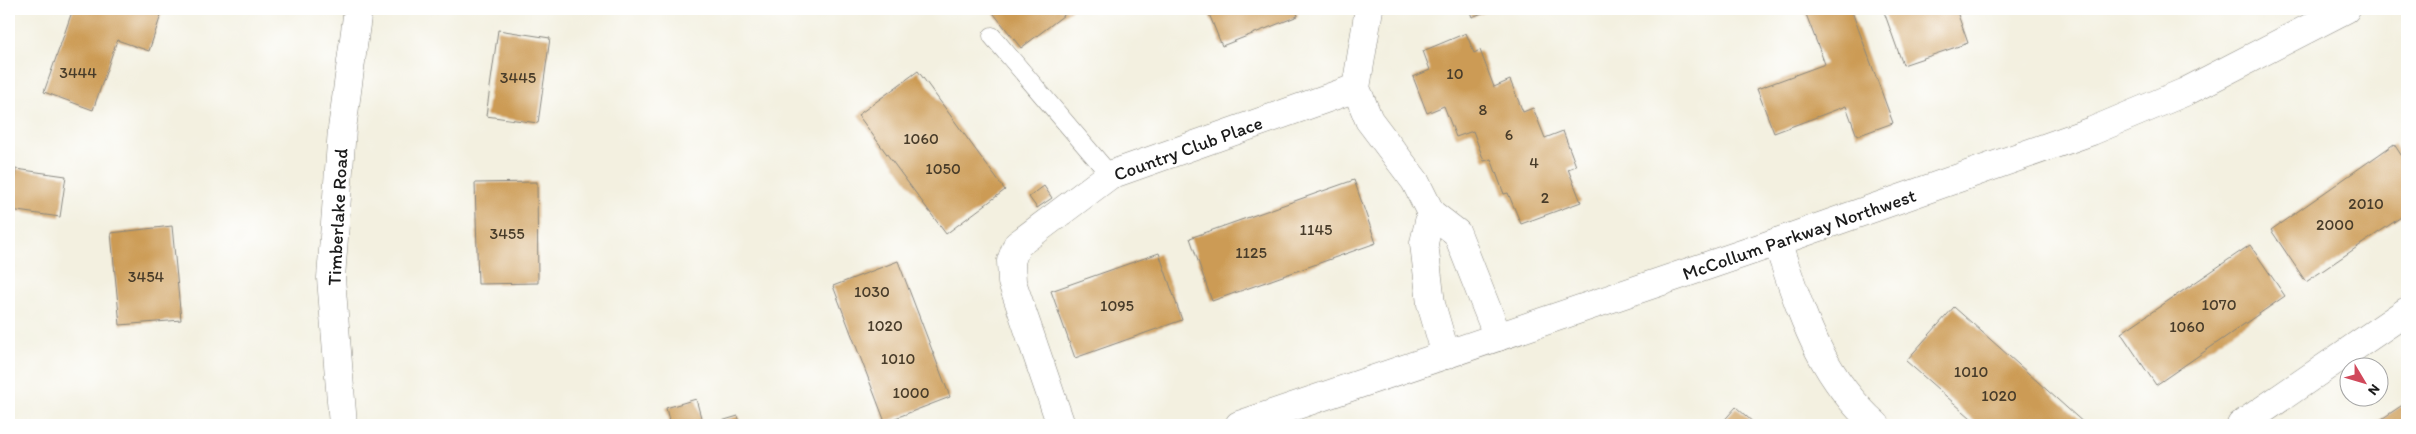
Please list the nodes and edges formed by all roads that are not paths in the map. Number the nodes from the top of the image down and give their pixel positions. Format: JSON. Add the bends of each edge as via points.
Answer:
{"nodes":[{"id":1,"x":358,"y":9,"type":"edge"},
{"id":2,"x":1369,"y":9,"type":"edge"},
{"id":3,"x":2346,"y":9,"type":"edge"},
{"id":4,"x":992,"y":36,"type":"dead end"},
{"id":5,"x":1356,"y":88,"type":"junction"},
{"id":6,"x":1110,"y":176,"type":"junction"},
{"id":7,"x":1431,"y":213,"type":"junction"},
{"id":8,"x":1778,"y":242,"type":"junction"},
{"id":9,"x":2407,"y":311,"type":"edge"},
{"id":10,"x":1498,"y":337,"type":"junction"},
{"id":11,"x":1446,"y":355,"type":"junction"},
{"id":12,"x":343,"y":425,"type":"edge"},
{"id":13,"x":1061,"y":425,"type":"edge"},
{"id":14,"x":1239,"y":425,"type":"edge"},
{"id":15,"x":1876,"y":425,"type":"edge"},
{"id":16,"x":2241,"y":425,"type":"edge"}],
"edges":[{"from":1,"to":12,"type":"street","name":"Timberlake Road","via":[[342,129],[331,278]]},
{"from":2,"to":5,"type":"street"},
{"from":3,"to":8,"type":"street","name":"McCollum Parkway Northwest","via":[[2185,92],[2124,118]]},
{"from":4,"to":6,"type":"lane"},
{"from":5,"to":6,"type":"street","name":"Country Club Place"},
{"from":5,"to":7,"type":"street","via":[[1369,120],[1414,181]]},
{"from":6,"to":13,"type":"street","name":"Country Club Place","via":[[1017,245],[1011,261],[1012,282]]},
{"from":7,"to":10,"type":"street","via":[[1457,233]]},
{"from":7,"to":11,"type":"street","via":[[1424,243],[1431,304]]},
{"from":8,"to":10,"type":"street","name":"McCollum Parkway Northwest"},
{"from":8,"to":15,"type":"street","via":[[1807,326],[1827,369]]},
{"from":9,"to":16,"type":"street"},
{"from":10,"to":11,"type":"street","name":"McCollum Parkway Northwest"},
{"from":11,"to":14,"type":"street","name":"McCollum Parkway Northwest"}]}
